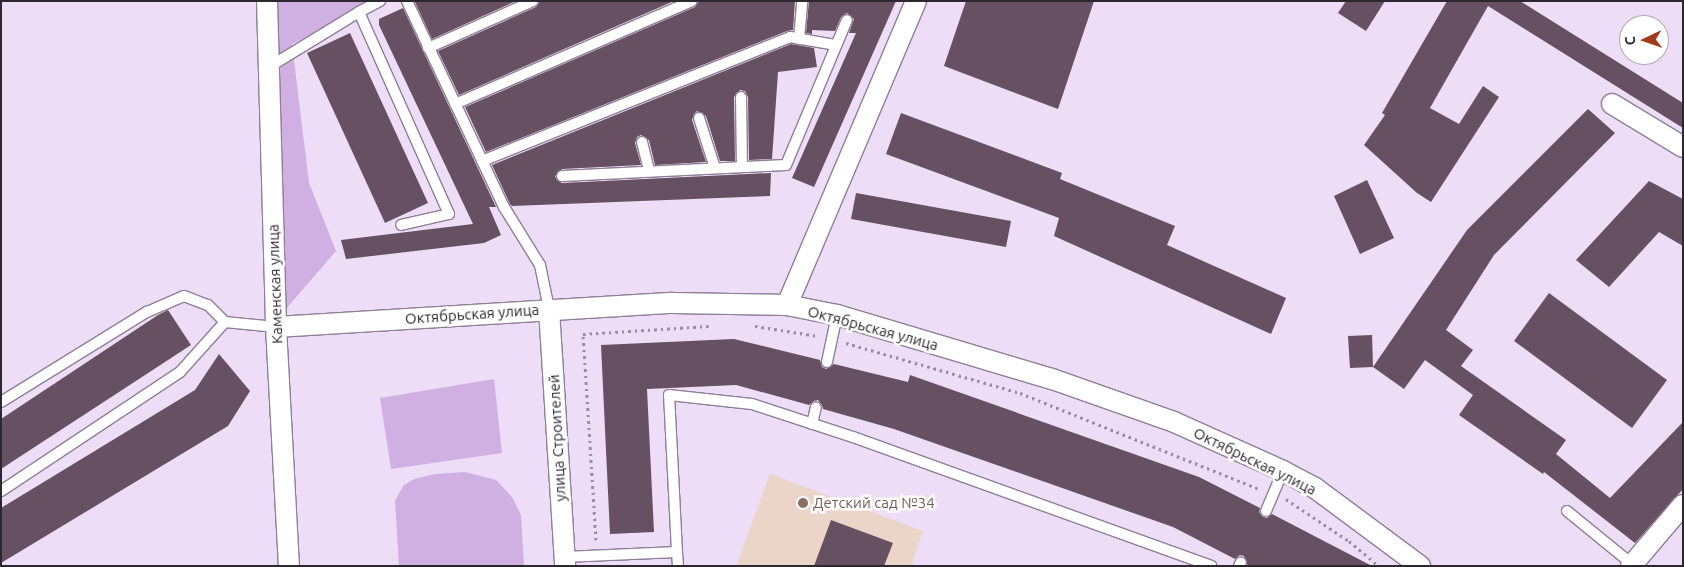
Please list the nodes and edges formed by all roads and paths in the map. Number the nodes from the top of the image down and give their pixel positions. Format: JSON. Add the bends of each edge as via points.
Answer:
{"nodes":[{"id":1,"x":267,"y":1,"type":"edge"},
{"id":2,"x":380,"y":1,"type":"edge"},
{"id":3,"x":407,"y":1,"type":"edge"},
{"id":4,"x":533,"y":1,"type":"edge"},
{"id":5,"x":692,"y":1,"type":"edge"},
{"id":6,"x":802,"y":1,"type":"edge"},
{"id":7,"x":916,"y":1,"type":"edge"},
{"id":8,"x":359,"y":12,"type":"junction"},
{"id":9,"x":847,"y":20,"type":"dead end"},
{"id":10,"x":799,"y":39,"type":"junction"},
{"id":11,"x":836,"y":45,"type":"junction"},
{"id":12,"x":428,"y":48,"type":"junction"},
{"id":13,"x":269,"y":67,"type":"junction"},
{"id":14,"x":741,"y":97,"type":"dead end"},
{"id":15,"x":455,"y":104,"type":"junction"},
{"id":16,"x":1612,"y":104,"type":"dead end"},
{"id":17,"x":699,"y":118,"type":"dead end"},
{"id":18,"x":642,"y":142,"type":"dead end"},
{"id":19,"x":1683,"y":147,"type":"edge"},
{"id":20,"x":482,"y":161,"type":"junction"},
{"id":21,"x":742,"y":167,"type":"junction"},
{"id":22,"x":715,"y":168,"type":"junction"},
{"id":23,"x":649,"y":171,"type":"junction"},
{"id":24,"x":562,"y":176,"type":"dead end"},
{"id":25,"x":401,"y":225,"type":"dead end"},
{"id":26,"x":787,"y":305,"type":"junction"},
{"id":27,"x":549,"y":309,"type":"junction"},
{"id":28,"x":837,"y":315,"type":"junction"},
{"id":29,"x":225,"y":322,"type":"junction"},
{"id":30,"x":718,"y":325,"type":"dead end"},
{"id":31,"x":747,"y":325,"type":"dead end"},
{"id":32,"x":276,"y":327,"type":"junction"},
{"id":33,"x":832,"y":339,"type":"junction"},
{"id":34,"x":827,"y":362,"type":"dead end"},
{"id":35,"x":1,"y":402,"type":"edge"},
{"id":36,"x":816,"y":407,"type":"dead end"},
{"id":37,"x":812,"y":424,"type":"junction"},
{"id":38,"x":1283,"y":471,"type":"junction"},
{"id":39,"x":1,"y":491,"type":"edge"},
{"id":40,"x":1273,"y":494,"type":"junction"},
{"id":41,"x":1683,"y":505,"type":"edge"},
{"id":42,"x":1266,"y":511,"type":"dead end"},
{"id":43,"x":1567,"y":511,"type":"dead end"},
{"id":44,"x":677,"y":552,"type":"junction"},
{"id":45,"x":597,"y":556,"type":"junction"},
{"id":46,"x":565,"y":562,"type":"edge"},
{"id":47,"x":1631,"y":565,"type":"edge"},
{"id":48,"x":289,"y":566,"type":"edge"},
{"id":49,"x":678,"y":566,"type":"edge"},
{"id":50,"x":1212,"y":566,"type":"edge"},
{"id":51,"x":1379,"y":566,"type":"edge"},
{"id":52,"x":1420,"y":566,"type":"edge"}],
"edges":[{"from":1,"to":13,"type":"street","name":"Каменская улица"},
{"from":2,"to":8,"type":"lane"},
{"from":3,"to":12,"type":"lane"},
{"from":4,"to":12,"type":"lane"},
{"from":5,"to":15,"type":"lane"},
{"from":6,"to":10,"type":"lane"},
{"from":7,"to":26,"type":"street"},
{"from":8,"to":13,"type":"lane"},
{"from":8,"to":25,"type":"lane","via":[[449,214]]},
{"from":9,"to":11,"type":"lane"},
{"from":10,"to":11,"type":"lane"},
{"from":10,"to":20,"type":"lane","via":[[790,37]]},
{"from":11,"to":21,"type":"lane","via":[[786,164]]},
{"from":12,"to":15,"type":"lane"},
{"from":13,"to":32,"type":"street","name":"Каменская улица"},
{"from":14,"to":21,"type":"lane"},
{"from":15,"to":20,"type":"lane"},
{"from":16,"to":19,"type":"street"},
{"from":17,"to":22,"type":"lane"},
{"from":18,"to":23,"type":"lane"},
{"from":20,"to":27,"type":"lane","via":[[504,207],[540,265]]},
{"from":21,"to":22,"type":"lane"},
{"from":22,"to":23,"type":"lane"},
{"from":23,"to":24,"type":"lane"},
{"from":26,"to":27,"type":"street","name":"Октябрьская улица","via":[[672,304]]},
{"from":26,"to":28,"type":"street","name":"Октябрьская улица"},
{"from":27,"to":32,"type":"street","name":"Октябрьская улица"},
{"from":27,"to":46,"type":"street","name":"улица Строителей"},
{"from":28,"to":33,"type":"lane"},
{"from":28,"to":38,"type":"street","name":"Октябрьская улица","via":[[1052,379],[1174,422]]},
{"from":29,"to":32,"type":"lane"},
{"from":29,"to":35,"type":"lane","via":[[208,305],[184,296],[147,312]]},
{"from":29,"to":39,"type":"lane","via":[[180,372]]},
{"from":30,"to":45,"type":"path","via":[[583,334]]},
{"from":31,"to":33,"type":"path"},
{"from":32,"to":48,"type":"street","name":"Каменская улица"},
{"from":33,"to":34,"type":"lane"},
{"from":33,"to":40,"type":"path","via":[[1020,393]]},
{"from":36,"to":37,"type":"lane"},
{"from":37,"to":44,"type":"lane","via":[[752,404],[669,395]]},
{"from":37,"to":50,"type":"lane"},
{"from":38,"to":40,"type":"lane"},
{"from":38,"to":52,"type":"street","name":"Октябрьская улица","via":[[1315,488]]},
{"from":40,"to":42,"type":"lane"},
{"from":40,"to":51,"type":"path","via":[[1287,499],[1342,536]]},
{"from":41,"to":47,"type":"street"},
{"from":43,"to":47,"type":"lane"},
{"from":44,"to":45,"type":"lane"},
{"from":44,"to":49,"type":"lane"},
{"from":45,"to":46,"type":"lane"}]}
